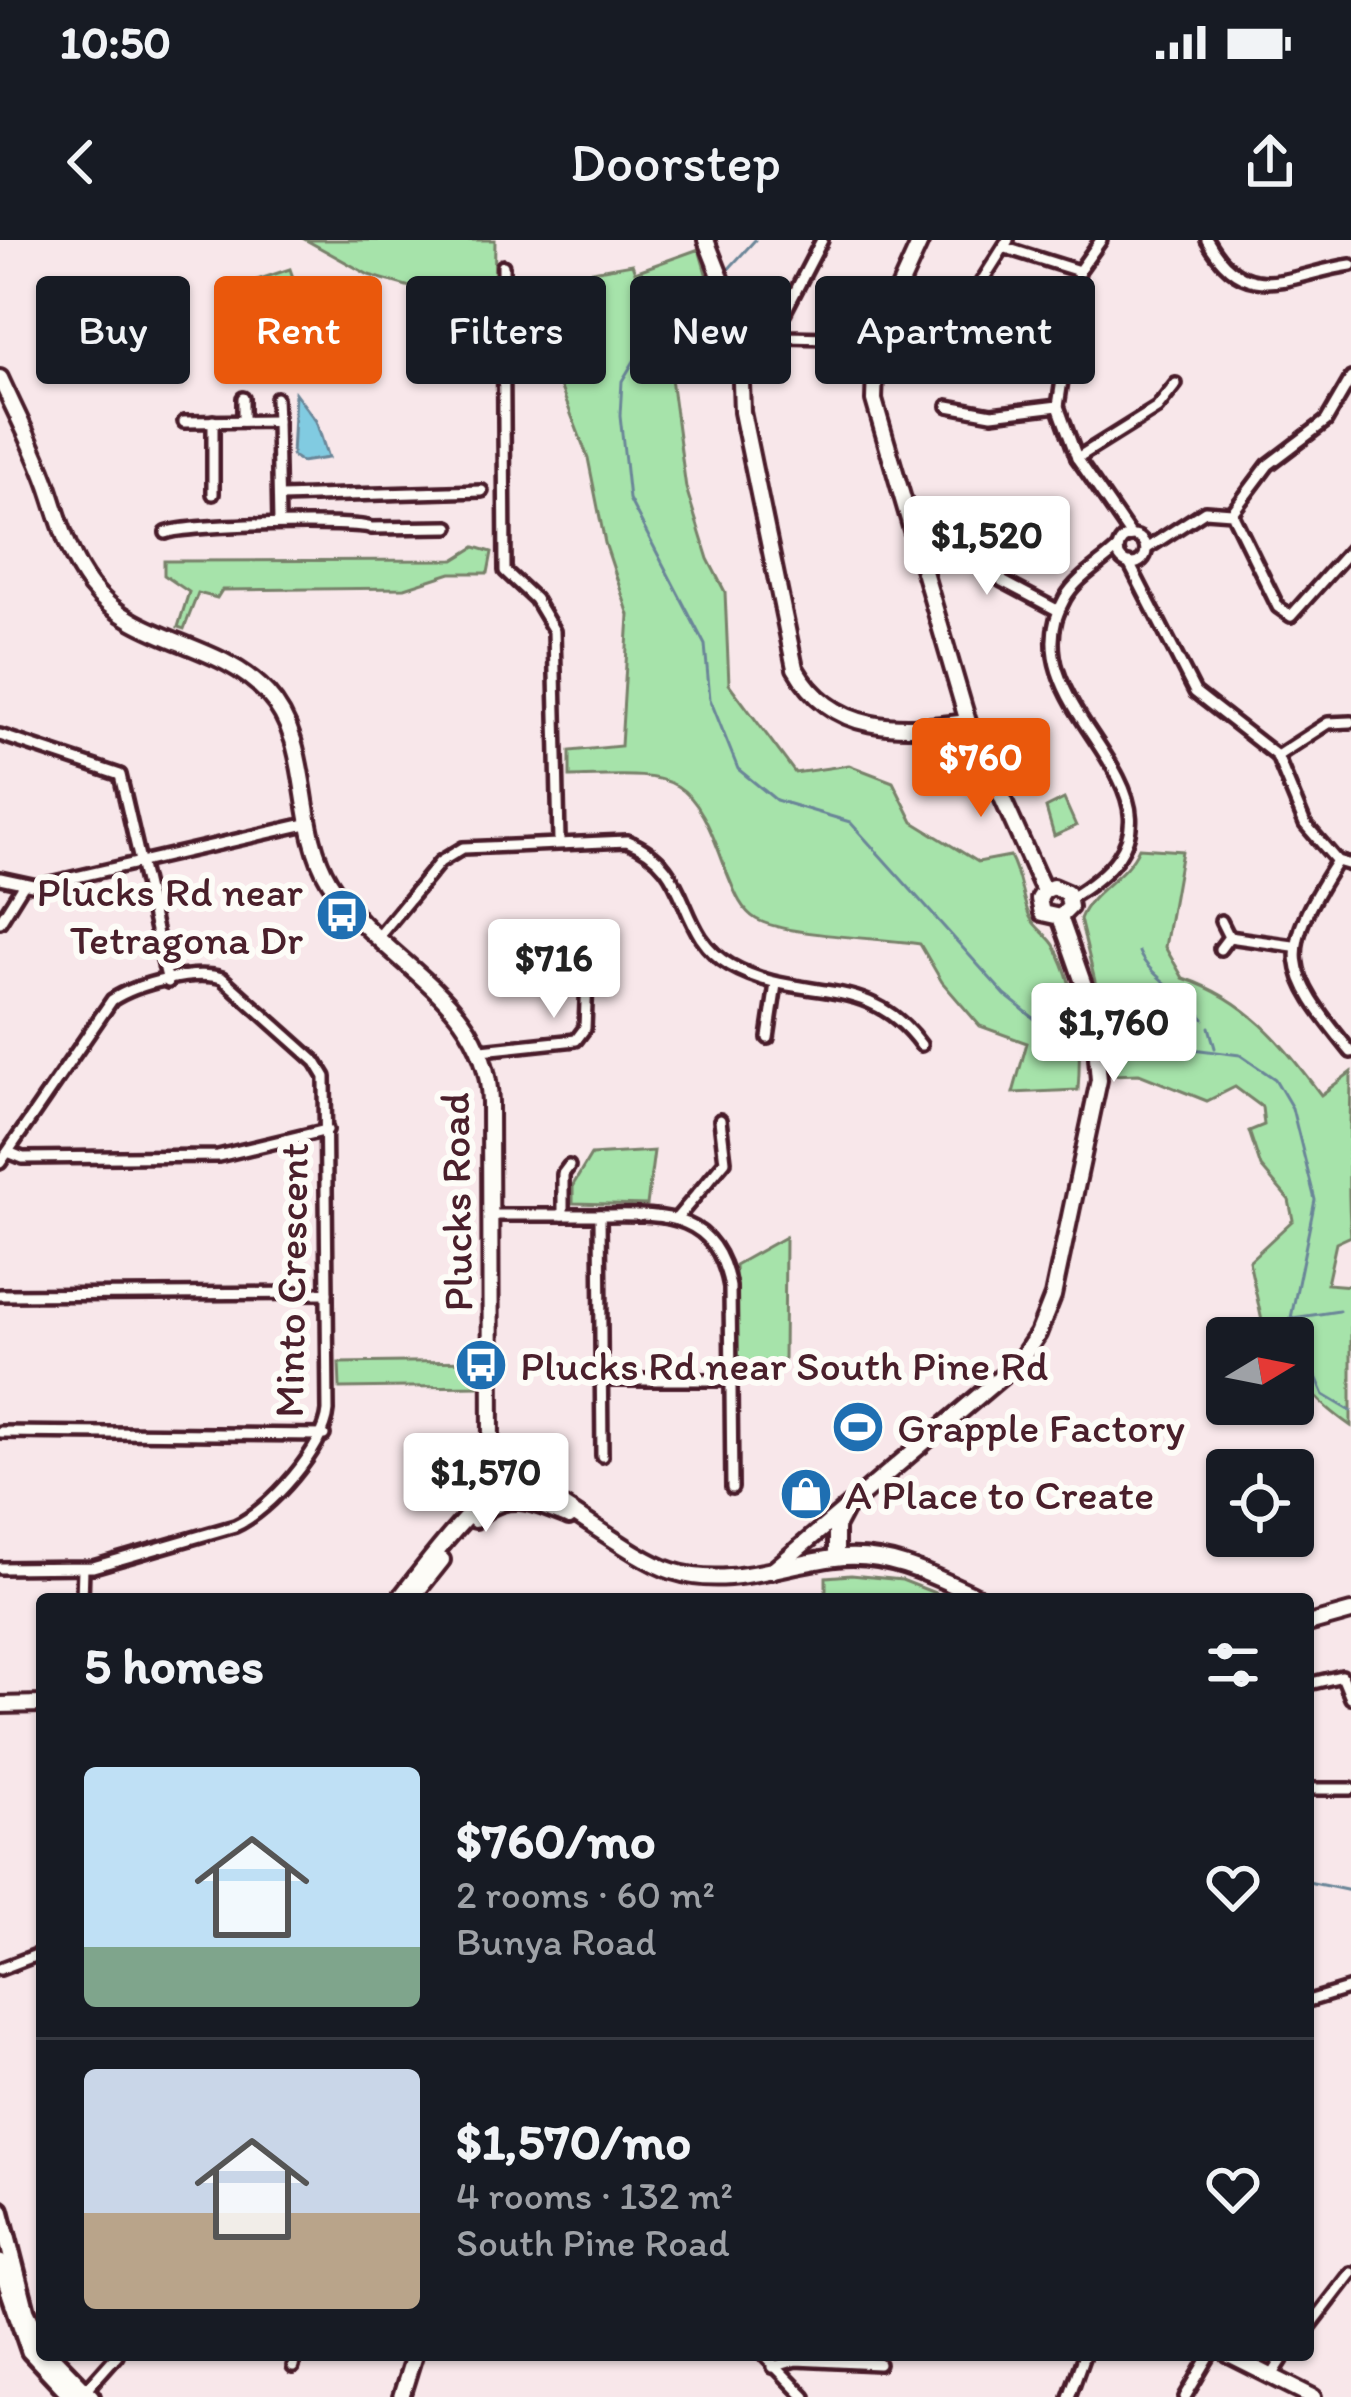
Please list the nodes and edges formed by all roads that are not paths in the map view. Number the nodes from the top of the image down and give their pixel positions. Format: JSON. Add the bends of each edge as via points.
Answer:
{"nodes":[{"id":1,"x":710,"y":240,"type":"edge"},
{"id":2,"x":822,"y":240,"type":"edge"},
{"id":3,"x":921,"y":240,"type":"edge"},
{"id":4,"x":1101,"y":240,"type":"edge"},
{"id":5,"x":1207,"y":240,"type":"edge"},
{"id":6,"x":1007,"y":244,"type":"edge"},
{"id":7,"x":1351,"y":265,"type":"edge"},
{"id":8,"x":503,"y":266,"type":"dead end"},
{"id":9,"x":1079,"y":271,"type":"junction"},
{"id":10,"x":723,"y":276,"type":"edge"},
{"id":11,"x":905,"y":276,"type":"edge"},
{"id":12,"x":986,"y":276,"type":"edge"},
{"id":13,"x":791,"y":300,"type":"edge"},
{"id":14,"x":0,"y":378,"type":"edge"},
{"id":15,"x":1351,"y":378,"type":"edge"},
{"id":16,"x":1176,"y":383,"type":"dead end"},
{"id":17,"x":741,"y":384,"type":"edge"},
{"id":18,"x":872,"y":384,"type":"edge"},
{"id":19,"x":243,"y":398,"type":"dead end"},
{"id":20,"x":277,"y":398,"type":"dead end"},
{"id":21,"x":948,"y":406,"type":"dead end"},
{"id":22,"x":1058,"y":406,"type":"junction"},
{"id":23,"x":277,"y":421,"type":"junction"},
{"id":24,"x":184,"y":422,"type":"dead end"},
{"id":25,"x":213,"y":422,"type":"junction"},
{"id":26,"x":243,"y":422,"type":"junction"},
{"id":27,"x":1077,"y":458,"type":"junction"},
{"id":28,"x":482,"y":491,"type":"dead end"},
{"id":29,"x":213,"y":494,"type":"dead end"},
{"id":30,"x":362,"y":496,"type":"junction"},
{"id":31,"x":281,"y":497,"type":"junction"},
{"id":32,"x":1232,"y":513,"type":"junction"},
{"id":33,"x":362,"y":522,"type":"junction"},
{"id":34,"x":279,"y":523,"type":"junction"},
{"id":35,"x":990,"y":526,"type":"dead end"},
{"id":36,"x":449,"y":527,"type":"dead end"},
{"id":37,"x":166,"y":533,"type":"dead end"},
{"id":38,"x":1133,"y":546,"type":"junction"},
{"id":39,"x":1351,"y":549,"type":"edge"},
{"id":40,"x":1126,"y":562,"type":"junction"},
{"id":41,"x":1100,"y":566,"type":"junction"},
{"id":42,"x":1143,"y":584,"type":"junction"},
{"id":43,"x":1059,"y":611,"type":"junction"},
{"id":44,"x":968,"y":722,"type":"junction"},
{"id":45,"x":1351,"y":722,"type":"edge"},
{"id":46,"x":0,"y":735,"type":"edge"},
{"id":47,"x":1276,"y":756,"type":"junction"},
{"id":48,"x":306,"y":824,"type":"junction"},
{"id":49,"x":560,"y":840,"type":"junction"},
{"id":50,"x":1337,"y":861,"type":"junction"},
{"id":51,"x":141,"y":862,"type":"junction"},
{"id":52,"x":1351,"y":865,"type":"edge"},
{"id":53,"x":0,"y":878,"type":"edge"},
{"id":54,"x":23,"y":885,"type":"junction"},
{"id":55,"x":1044,"y":890,"type":"junction"},
{"id":56,"x":1070,"y":898,"type":"junction"},
{"id":57,"x":1060,"y":917,"type":"junction"},
{"id":58,"x":1221,"y":921,"type":"dead end"},
{"id":59,"x":0,"y":922,"type":"edge"},
{"id":60,"x":379,"y":935,"type":"junction"},
{"id":61,"x":1229,"y":937,"type":"junction"},
{"id":62,"x":1293,"y":946,"type":"junction"},
{"id":63,"x":1220,"y":949,"type":"dead end"},
{"id":64,"x":588,"y":954,"type":"dead end"},
{"id":65,"x":168,"y":982,"type":"junction"},
{"id":66,"x":776,"y":984,"type":"junction"},
{"id":67,"x":768,"y":1038,"type":"dead end"},
{"id":68,"x":921,"y":1045,"type":"dead end"},
{"id":69,"x":482,"y":1050,"type":"junction"},
{"id":70,"x":1351,"y":1052,"type":"edge"},
{"id":71,"x":720,"y":1120,"type":"dead end"},
{"id":72,"x":326,"y":1130,"type":"junction"},
{"id":73,"x":8,"y":1152,"type":"junction"},
{"id":74,"x":0,"y":1163,"type":"edge"},
{"id":75,"x":569,"y":1166,"type":"dead end"},
{"id":76,"x":490,"y":1215,"type":"junction"},
{"id":77,"x":563,"y":1215,"type":"junction"},
{"id":78,"x":599,"y":1215,"type":"junction"},
{"id":79,"x":676,"y":1218,"type":"junction"},
{"id":80,"x":328,"y":1293,"type":"junction"},
{"id":81,"x":0,"y":1295,"type":"edge"},
{"id":82,"x":602,"y":1380,"type":"junction"},
{"id":83,"x":731,"y":1380,"type":"junction"},
{"id":84,"x":0,"y":1432,"type":"edge"},
{"id":85,"x":324,"y":1435,"type":"junction"},
{"id":86,"x":602,"y":1456,"type":"dead end"},
{"id":87,"x":732,"y":1488,"type":"dead end"},
{"id":88,"x":501,"y":1494,"type":"junction"},
{"id":89,"x":844,"y":1512,"type":"junction"},
{"id":90,"x":836,"y":1557,"type":"junction"},
{"id":91,"x":0,"y":1568,"type":"edge"},
{"id":92,"x":83,"y":1568,"type":"junction"},
{"id":93,"x":772,"y":1571,"type":"junction"},
{"id":94,"x":82,"y":1593,"type":"edge"},
{"id":95,"x":405,"y":1593,"type":"edge"},
{"id":96,"x":416,"y":1593,"type":"edge"},
{"id":97,"x":968,"y":1593,"type":"edge"},
{"id":98,"x":1351,"y":1612,"type":"edge"},
{"id":99,"x":1314,"y":1622,"type":"edge"},
{"id":100,"x":1314,"y":1683,"type":"edge"},
{"id":101,"x":1351,"y":1698,"type":"edge"},
{"id":102,"x":36,"y":1704,"type":"edge"},
{"id":103,"x":0,"y":1705,"type":"edge"},
{"id":104,"x":1314,"y":1789,"type":"edge"},
{"id":105,"x":1351,"y":1789,"type":"edge"},
{"id":106,"x":36,"y":1955,"type":"edge"},
{"id":107,"x":0,"y":1969,"type":"edge"},
{"id":108,"x":1351,"y":1988,"type":"edge"},
{"id":109,"x":1314,"y":1999,"type":"edge"},
{"id":110,"x":0,"y":2210,"type":"edge"},
{"id":111,"x":4,"y":2260,"type":"edge"},
{"id":112,"x":1351,"y":2273,"type":"edge"},
{"id":113,"x":1314,"y":2321,"type":"edge"},
{"id":114,"x":36,"y":2331,"type":"edge"},
{"id":115,"x":36,"y":2356,"type":"edge"},
{"id":116,"x":42,"y":2361,"type":"edge"},
{"id":117,"x":55,"y":2361,"type":"edge"},
{"id":118,"x":112,"y":2361,"type":"edge"},
{"id":119,"x":412,"y":2361,"type":"edge"},
{"id":120,"x":768,"y":2361,"type":"edge"},
{"id":121,"x":793,"y":2361,"type":"edge"},
{"id":122,"x":817,"y":2361,"type":"edge"},
{"id":123,"x":1082,"y":2361,"type":"edge"},
{"id":124,"x":1206,"y":2361,"type":"edge"},
{"id":125,"x":1243,"y":2361,"type":"edge"},
{"id":126,"x":1281,"y":2361,"type":"edge"},
{"id":127,"x":879,"y":2364,"type":"dead end"},
{"id":128,"x":773,"y":2367,"type":"junction"},
{"id":129,"x":1273,"y":2374,"type":"junction"},
{"id":130,"x":82,"y":2396,"type":"edge"},
{"id":131,"x":400,"y":2397,"type":"edge"},
{"id":132,"x":805,"y":2397,"type":"edge"},
{"id":133,"x":1069,"y":2397,"type":"edge"},
{"id":134,"x":1185,"y":2397,"type":"edge"},
{"id":135,"x":1313,"y":2397,"type":"edge"}],
"edges":[{"from":1,"to":10,"type":"street"},
{"from":2,"to":13,"type":"street"},
{"from":3,"to":11,"type":"street"},
{"from":4,"to":9,"type":"street"},
{"from":5,"to":7,"type":"street","via":[[1227,266],[1255,281],[1282,284]]},
{"from":6,"to":9,"type":"street"},
{"from":6,"to":12,"type":"street"},
{"from":8,"to":49,"type":"street","via":[[506,572],[554,631]]},
{"from":9,"to":22,"type":"street"},
{"from":14,"to":48,"type":"street","name":"Plucks Road","via":[[94,590],[153,634],[234,664],[279,708],[296,754]]},
{"from":15,"to":32,"type":"street","via":[[1326,421],[1268,464]]},
{"from":16,"to":27,"type":"street","via":[[1157,408]]},
{"from":17,"to":44,"type":"street","via":[[785,639],[802,680],[821,704],[858,724]]},
{"from":18,"to":44,"type":"street"},
{"from":19,"to":26,"type":"street"},
{"from":20,"to":23,"type":"street"},
{"from":21,"to":22,"type":"street","via":[[992,414]]},
{"from":22,"to":27,"type":"street"},
{"from":23,"to":26,"type":"street"},
{"from":23,"to":31,"type":"street"},
{"from":24,"to":25,"type":"street"},
{"from":25,"to":26,"type":"street"},
{"from":25,"to":29,"type":"street"},
{"from":27,"to":38,"type":"street"},
{"from":28,"to":30,"type":"street"},
{"from":30,"to":31,"type":"street"},
{"from":30,"to":33,"type":"street"},
{"from":31,"to":34,"type":"street"},
{"from":32,"to":38,"type":"street","via":[[1205,511]]},
{"from":32,"to":39,"type":"street","via":[[1278,607],[1291,616]]},
{"from":33,"to":34,"type":"street"},
{"from":33,"to":36,"type":"street"},
{"from":34,"to":37,"type":"street"},
{"from":35,"to":43,"type":"street","via":[[1002,581]]},
{"from":38,"to":40,"type":"street"},
{"from":38,"to":40,"type":"street"},
{"from":38,"to":41,"type":"street"},
{"from":38,"to":42,"type":"street"},
{"from":40,"to":41,"type":"street"},
{"from":40,"to":42,"type":"street"},
{"from":41,"to":43,"type":"street","via":[[1076,582]]},
{"from":42,"to":47,"type":"street","via":[[1196,692]]},
{"from":43,"to":56,"type":"street","via":[[1055,673],[1122,777],[1130,812],[1115,862]]},
{"from":44,"to":55,"type":"street"},
{"from":45,"to":47,"type":"street","via":[[1328,723]]},
{"from":46,"to":51,"type":"street","via":[[117,772]]},
{"from":47,"to":50,"type":"street","via":[[1305,824]]},
{"from":48,"to":51,"type":"street"},
{"from":48,"to":60,"type":"street","name":"Plucks Road","via":[[329,882]]},
{"from":49,"to":60,"type":"street","via":[[463,848],[440,862]]},
{"from":49,"to":66,"type":"street","via":[[645,848],[672,872],[706,948]]},
{"from":50,"to":52,"type":"street"},
{"from":50,"to":62,"type":"street"},
{"from":51,"to":54,"type":"street"},
{"from":51,"to":65,"type":"street"},
{"from":53,"to":54,"type":"street"},
{"from":54,"to":59,"type":"street"},
{"from":55,"to":56,"type":"street","via":[[1059,887]]},
{"from":55,"to":57,"type":"street","via":[[1040,909]]},
{"from":56,"to":57,"type":"street"},
{"from":57,"to":89,"type":"street","via":[[1093,1011],[1100,1066],[1053,1296],[1029,1349]]},
{"from":58,"to":61,"type":"street"},
{"from":60,"to":69,"type":"street","name":"Plucks Road","via":[[455,1006]]},
{"from":61,"to":62,"type":"street"},
{"from":61,"to":63,"type":"street"},
{"from":62,"to":70,"type":"street","via":[[1300,981]]},
{"from":64,"to":69,"type":"street","via":[[585,1028],[576,1040]]},
{"from":65,"to":72,"type":"street","name":"Minto Crescent","via":[[222,978],[316,1062],[325,1077]]},
{"from":65,"to":73,"type":"street","name":"Minto Crescent","via":[[112,1000]]},
{"from":66,"to":67,"type":"street"},
{"from":66,"to":68,"type":"street","via":[[862,996],[888,1008]]},
{"from":69,"to":76,"type":"street","name":"Plucks Road","via":[[490,1081]]},
{"from":71,"to":79,"type":"street","via":[[725,1161]]},
{"from":72,"to":73,"type":"street","via":[[206,1157]]},
{"from":72,"to":80,"type":"street","name":"Minto Crescent"},
{"from":73,"to":74,"type":"street","name":"Minto Crescent"},
{"from":75,"to":77,"type":"street"},
{"from":76,"to":77,"type":"street"},
{"from":76,"to":88,"type":"street","name":"Plucks Road","via":[[491,1455]]},
{"from":77,"to":78,"type":"street"},
{"from":78,"to":79,"type":"street"},
{"from":78,"to":82,"type":"street"},
{"from":79,"to":83,"type":"street","via":[[702,1232],[727,1271]]},
{"from":80,"to":81,"type":"street"},
{"from":80,"to":85,"type":"street","name":"Minto Crescent"},
{"from":82,"to":83,"type":"street"},
{"from":82,"to":86,"type":"street"},
{"from":83,"to":87,"type":"street"},
{"from":84,"to":85,"type":"street"},
{"from":85,"to":92,"type":"street","name":"Minto Crescent","via":[[242,1524]]},
{"from":88,"to":93,"type":"street","via":[[516,1483],[534,1487],[635,1556],[691,1576]]},
{"from":88,"to":95,"type":"street"},
{"from":88,"to":96,"type":"street"},
{"from":89,"to":90,"type":"street"},
{"from":89,"to":93,"type":"street"},
{"from":90,"to":93,"type":"street"},
{"from":90,"to":97,"type":"street","via":[[887,1560]]},
{"from":91,"to":92,"type":"street","name":"Minto Crescent"},
{"from":92,"to":94,"type":"street"},
{"from":98,"to":99,"type":"street"},
{"from":100,"to":101,"type":"street","via":[[1342,1676]]},
{"from":102,"to":103,"type":"street"},
{"from":104,"to":105,"type":"street"},
{"from":106,"to":107,"type":"street"},
{"from":108,"to":109,"type":"street"},
{"from":110,"to":111,"type":"main road"},
{"from":111,"to":114,"type":"main road"},
{"from":111,"to":115,"type":"main road"},
{"from":112,"to":113,"type":"street"},
{"from":116,"to":130,"type":"main road"},
{"from":117,"to":130,"type":"main road"},
{"from":118,"to":130,"type":"street"},
{"from":119,"to":131,"type":"street"},
{"from":120,"to":128,"type":"street"},
{"from":121,"to":128,"type":"street"},
{"from":122,"to":127,"type":"street"},
{"from":123,"to":133,"type":"street"},
{"from":124,"to":134,"type":"street"},
{"from":125,"to":129,"type":"street"},
{"from":126,"to":129,"type":"street"},
{"from":128,"to":132,"type":"street"},
{"from":129,"to":135,"type":"street"}]}
